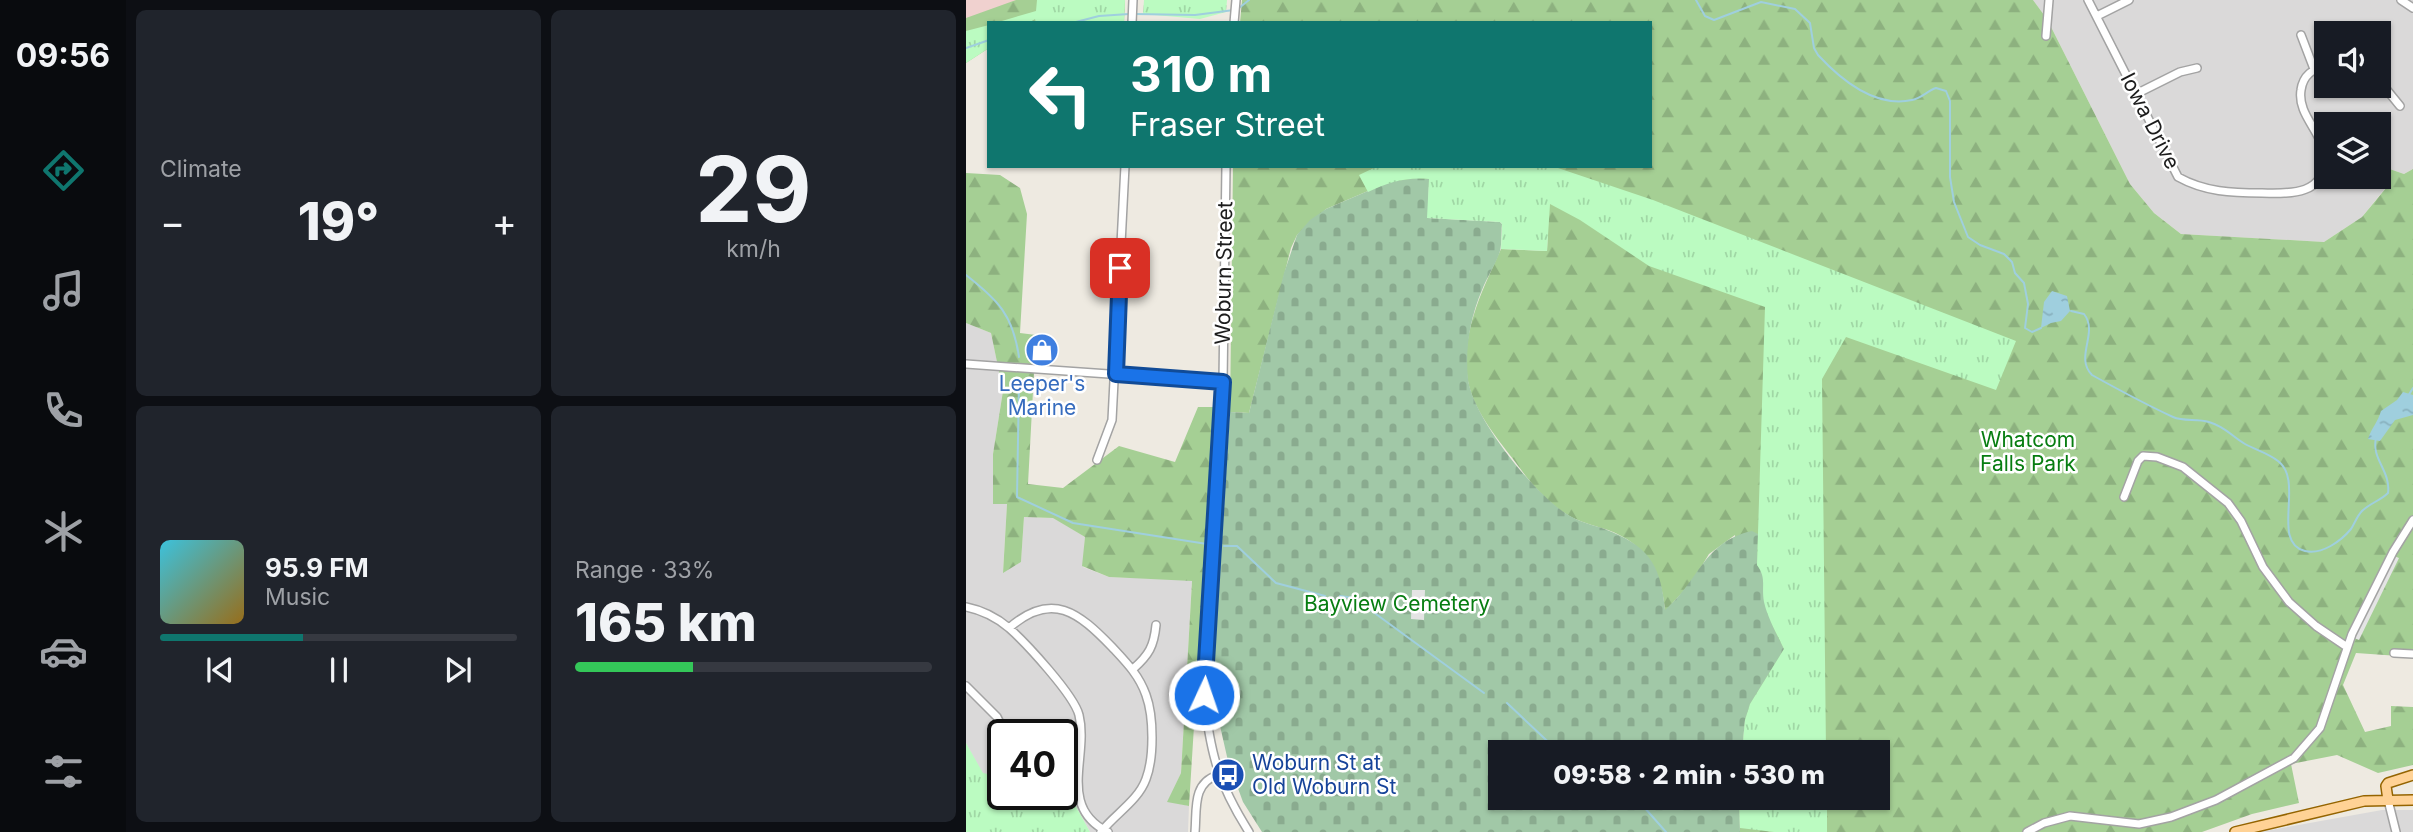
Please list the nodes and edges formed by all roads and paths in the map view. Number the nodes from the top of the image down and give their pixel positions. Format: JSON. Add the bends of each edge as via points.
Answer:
{"nodes":[{"id":1,"x":1133,"y":0,"type":"edge"},
{"id":2,"x":1236,"y":0,"type":"edge"},
{"id":3,"x":2049,"y":0,"type":"edge"},
{"id":4,"x":2088,"y":0,"type":"edge"},
{"id":5,"x":2129,"y":0,"type":"edge"},
{"id":6,"x":2401,"y":0,"type":"edge"},
{"id":7,"x":2413,"y":8,"type":"edge"},
{"id":8,"x":2096,"y":16,"type":"junction"},
{"id":9,"x":1132,"y":21,"type":"edge"},
{"id":10,"x":1234,"y":21,"type":"edge"},
{"id":11,"x":2301,"y":35,"type":"dead end"},
{"id":12,"x":2046,"y":36,"type":"dead end"},
{"id":13,"x":2197,"y":68,"type":"dead end"},
{"id":14,"x":2314,"y":69,"type":"joint"},
{"id":15,"x":2136,"y":94,"type":"junction"},
{"id":16,"x":2391,"y":95,"type":"edge"},
{"id":17,"x":2400,"y":106,"type":"dead end"},
{"id":18,"x":1125,"y":168,"type":"edge"},
{"id":19,"x":1226,"y":168,"type":"edge"},
{"id":20,"x":966,"y":364,"type":"edge"},
{"id":21,"x":1116,"y":374,"type":"junction"},
{"id":22,"x":1223,"y":382,"type":"junction"},
{"id":23,"x":1097,"y":460,"type":"dead end"},
{"id":24,"x":2124,"y":497,"type":"dead end"},
{"id":25,"x":2413,"y":520,"type":"edge"},
{"id":26,"x":966,"y":607,"type":"edge"},
{"id":27,"x":1156,"y":625,"type":"dead end"},
{"id":28,"x":1009,"y":628,"type":"junction"},
{"id":29,"x":2347,"y":647,"type":"junction"},
{"id":30,"x":2394,"y":653,"type":"dead end"},
{"id":31,"x":2413,"y":654,"type":"edge"},
{"id":32,"x":1133,"y":669,"type":"junction"},
{"id":33,"x":966,"y":686,"type":"edge"},
{"id":34,"x":998,"y":719,"type":"edge"},
{"id":35,"x":1218,"y":775,"type":"junction"},
{"id":36,"x":2413,"y":775,"type":"edge"},
{"id":37,"x":2388,"y":800,"type":"junction"},
{"id":38,"x":2413,"y":800,"type":"edge"},
{"id":39,"x":2254,"y":829,"type":"edge"},
{"id":40,"x":1104,"y":831,"type":"edge"},
{"id":41,"x":1195,"y":832,"type":"edge"},
{"id":42,"x":1249,"y":832,"type":"edge"},
{"id":43,"x":2027,"y":832,"type":"edge"},
{"id":44,"x":2235,"y":832,"type":"edge"},
{"id":45,"x":2396,"y":832,"type":"edge"}],
"edges":[{"from":1,"to":9,"type":"street"},
{"from":2,"to":10,"type":"street"},
{"from":3,"to":12,"type":"street"},
{"from":4,"to":8,"type":"street","name":"Iowa Drive"},
{"from":5,"to":8,"type":"street"},
{"from":6,"to":7,"type":"street"},
{"from":8,"to":15,"type":"street","name":"Iowa Drive"},
{"from":11,"to":14,"type":"street"},
{"from":13,"to":15,"type":"street"},
{"from":14,"to":15,"type":"street","name":"Iowa Drive","via":[[2301,87],[2300,100],[2325,153],[2324,166],[2312,187],[2294,194],[2214,191],[2178,177]]},
{"from":16,"to":17,"type":"street"},
{"from":18,"to":21,"type":"street"},
{"from":19,"to":22,"type":"street","name":"Woburn Street"},
{"from":20,"to":21,"type":"street"},
{"from":21,"to":22,"type":"street"},
{"from":21,"to":23,"type":"street","via":[[1112,420]]},
{"from":22,"to":35,"type":"street","name":"Woburn Street","via":[[1204,695]]},
{"from":24,"to":29,"type":"street","via":[[2143,456],[2157,457],[2190,472],[2234,510],[2263,567],[2289,602]]},
{"from":25,"to":29,"type":"street"},
{"from":26,"to":28,"type":"street"},
{"from":27,"to":32,"type":"street","via":[[1153,648]]},
{"from":28,"to":32,"type":"street","via":[[1029,613],[1064,609],[1089,623]]},
{"from":28,"to":40,"type":"street","via":[[1077,706],[1080,800]]},
{"from":29,"to":43,"type":"street","via":[[2320,728],[2278,769],[2216,800],[2146,823],[2070,816]]},
{"from":30,"to":31,"type":"street"},
{"from":32,"to":40,"type":"street","via":[[1146,693],[1151,718],[1147,773],[1137,796]]},
{"from":33,"to":34,"type":"street"},
{"from":35,"to":41,"type":"street","via":[[1198,790]]},
{"from":35,"to":42,"type":"street","name":"Woburn Street"},
{"from":36,"to":37,"type":"main road","via":[[2388,783]]},
{"from":37,"to":38,"type":"main road"},
{"from":37,"to":39,"type":"main road","via":[[2329,808]]},
{"from":37,"to":45,"type":"street"},
{"from":39,"to":44,"type":"main road"}]}
